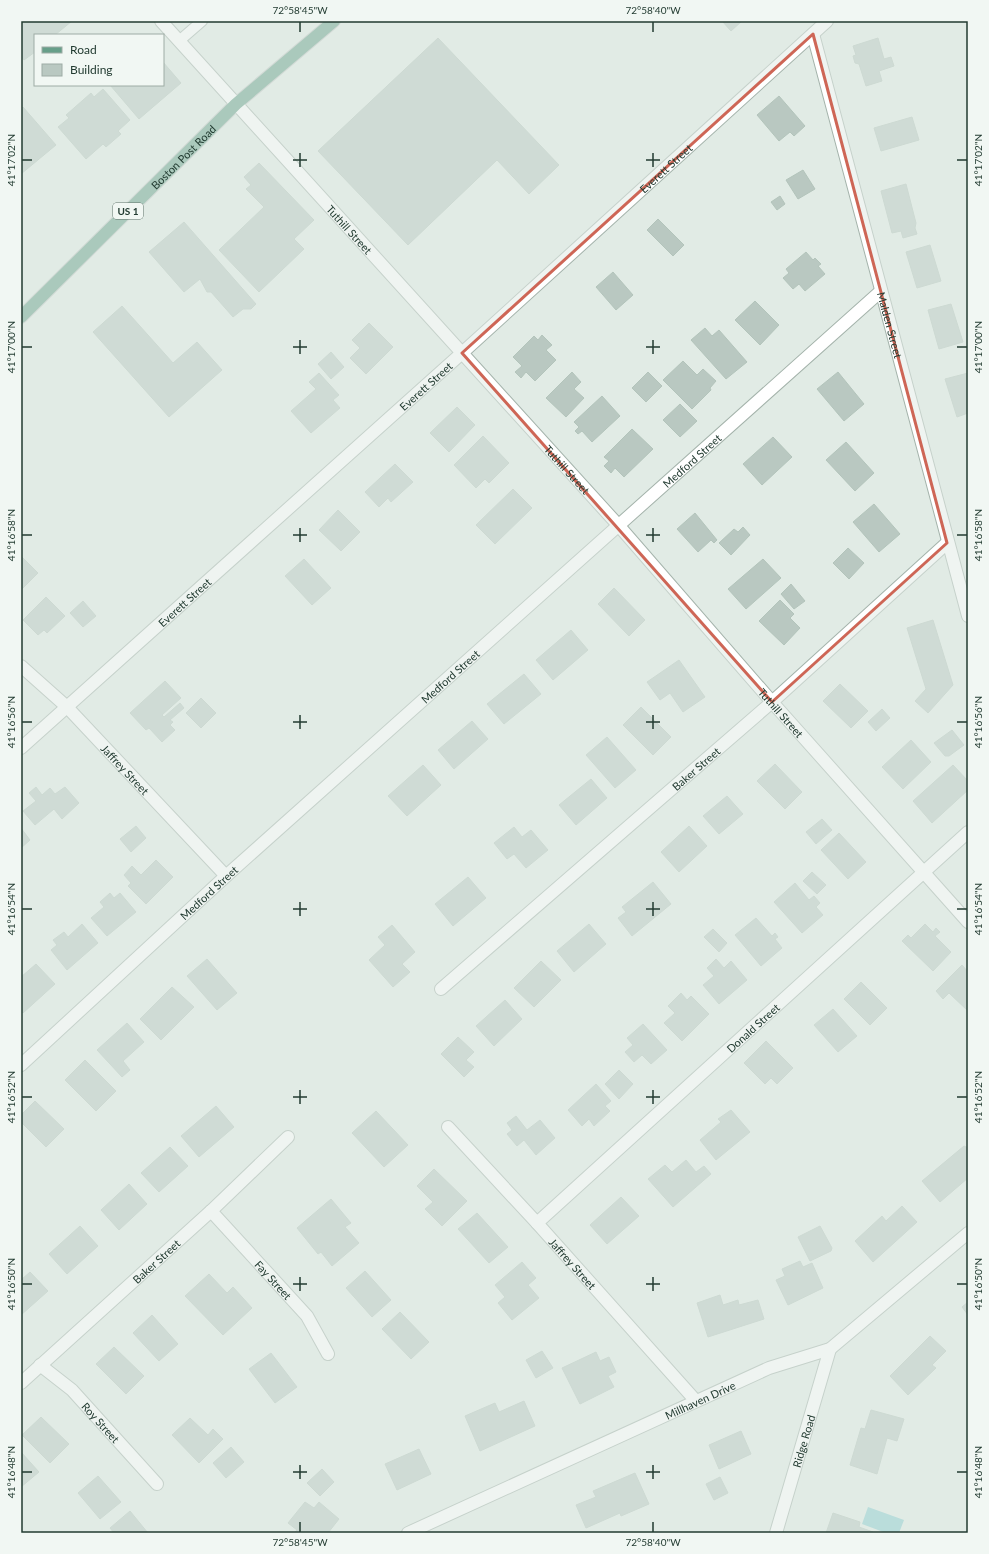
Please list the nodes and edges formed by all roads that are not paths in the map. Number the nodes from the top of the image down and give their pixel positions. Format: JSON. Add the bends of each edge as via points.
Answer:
{"nodes":[{"id":1,"x":161,"y":21,"type":"edge"},
{"id":2,"x":202,"y":21,"type":"edge"},
{"id":3,"x":334,"y":21,"type":"edge"},
{"id":4,"x":827,"y":21,"type":"edge"},
{"id":5,"x":813,"y":34,"type":"junction"},
{"id":6,"x":179,"y":41,"type":"junction"},
{"id":7,"x":236,"y":104,"type":"junction"},
{"id":8,"x":881,"y":291,"type":"junction"},
{"id":9,"x":21,"y":317,"type":"edge"},
{"id":10,"x":462,"y":353,"type":"junction"},
{"id":11,"x":619,"y":526,"type":"junction"},
{"id":12,"x":947,"y":543,"type":"junction"},
{"id":13,"x":968,"y":616,"type":"edge"},
{"id":14,"x":21,"y":666,"type":"edge"},
{"id":15,"x":772,"y":702,"type":"junction"},
{"id":16,"x":67,"y":707,"type":"junction"},
{"id":17,"x":21,"y":748,"type":"edge"},
{"id":18,"x":968,"y":832,"type":"edge"},
{"id":19,"x":924,"y":872,"type":"junction"},
{"id":20,"x":226,"y":876,"type":"junction"},
{"id":21,"x":968,"y":922,"type":"edge"},
{"id":22,"x":441,"y":989,"type":"dead end"},
{"id":23,"x":21,"y":1065,"type":"edge"},
{"id":24,"x":448,"y":1126,"type":"dead end"},
{"id":25,"x":288,"y":1137,"type":"dead end"},
{"id":26,"x":211,"y":1210,"type":"junction"},
{"id":27,"x":537,"y":1223,"type":"junction"},
{"id":28,"x":968,"y":1234,"type":"edge"},
{"id":29,"x":830,"y":1350,"type":"junction"},
{"id":30,"x":328,"y":1354,"type":"dead end"},
{"id":31,"x":40,"y":1365,"type":"junction"},
{"id":32,"x":21,"y":1383,"type":"edge"},
{"id":33,"x":696,"y":1401,"type":"junction"},
{"id":34,"x":157,"y":1484,"type":"dead end"},
{"id":35,"x":408,"y":1533,"type":"edge"},
{"id":36,"x":776,"y":1533,"type":"edge"}],
"edges":[{"from":1,"to":6,"type":"street","name":"Tuthill Street"},
{"from":2,"to":6,"type":"lane"},
{"from":3,"to":7,"type":"main road","name":"Boston Post Road","number":"US 1"},
{"from":4,"to":5,"type":"street","name":"Everett Street"},
{"from":5,"to":8,"type":"street","name":"Malden Street"},
{"from":5,"to":10,"type":"street","name":"Everett Street"},
{"from":6,"to":7,"type":"street","name":"Tuthill Street"},
{"from":7,"to":9,"type":"main road","name":"Boston Post Road","number":"US 1"},
{"from":7,"to":10,"type":"street","name":"Tuthill Street"},
{"from":8,"to":11,"type":"street","name":"Medford Street"},
{"from":8,"to":12,"type":"street","name":"Malden Street"},
{"from":10,"to":11,"type":"street","name":"Tuthill Street"},
{"from":10,"to":16,"type":"street","name":"Everett Street"},
{"from":11,"to":15,"type":"street","name":"Tuthill Street"},
{"from":11,"to":20,"type":"street","name":"Medford Street"},
{"from":12,"to":13,"type":"street","name":"Malden Street"},
{"from":12,"to":15,"type":"street","name":"Baker Street"},
{"from":14,"to":16,"type":"street","name":"Jaffrey Street"},
{"from":15,"to":19,"type":"street","name":"Tuthill Street"},
{"from":15,"to":22,"type":"street","name":"Baker Street"},
{"from":16,"to":17,"type":"street","name":"Everett Street"},
{"from":16,"to":20,"type":"street","name":"Jaffrey Street"},
{"from":18,"to":19,"type":"street","name":"Donald Street"},
{"from":19,"to":21,"type":"street","name":"Tuthill Street"},
{"from":19,"to":27,"type":"street","name":"Donald Street"},
{"from":20,"to":23,"type":"street","name":"Medford Street"},
{"from":24,"to":27,"type":"street","name":"Jaffrey Street"},
{"from":25,"to":26,"type":"street","name":"Baker Street"},
{"from":26,"to":30,"type":"street","name":"Fay Street","via":[[307,1316]]},
{"from":26,"to":31,"type":"street","name":"Baker Street"},
{"from":27,"to":33,"type":"street","name":"Jaffrey Street"},
{"from":28,"to":29,"type":"street","name":"Millhaven Drive"},
{"from":29,"to":33,"type":"street","name":"Millhaven Drive","via":[[769,1368]]},
{"from":29,"to":36,"type":"street","name":"Ridge Road"},
{"from":31,"to":32,"type":"street","name":"Baker Street"},
{"from":31,"to":34,"type":"street","name":"Roy Street","via":[[72,1390]]},
{"from":33,"to":35,"type":"street","name":"Millhaven Drive"}]}
